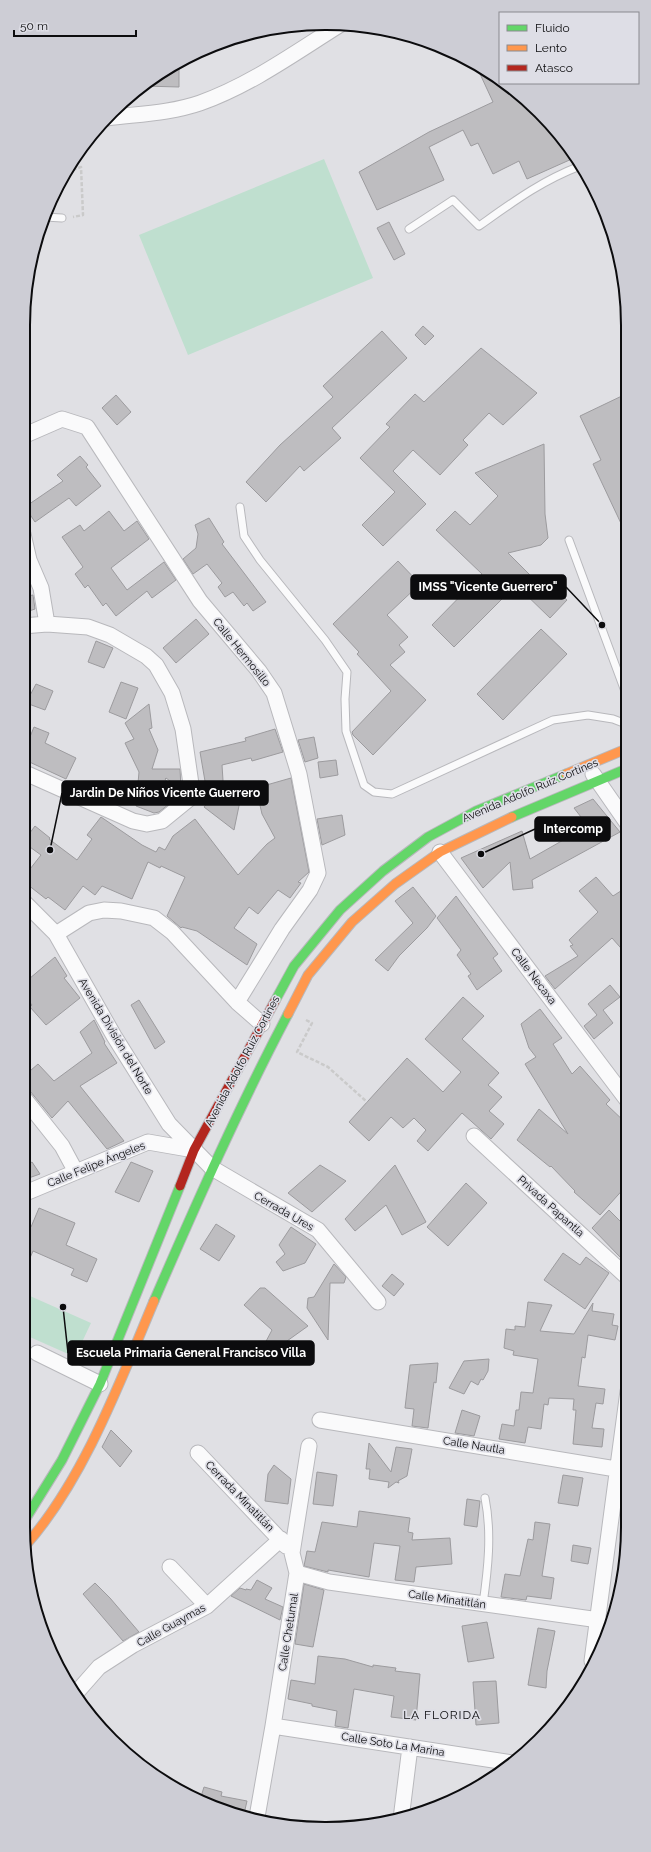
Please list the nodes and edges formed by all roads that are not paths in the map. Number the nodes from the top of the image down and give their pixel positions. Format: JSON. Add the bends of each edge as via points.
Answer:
{"nodes":[{"id":1,"x":331,"y":30,"type":"edge"},
{"id":2,"x":117,"y":117,"type":"edge"},
{"id":3,"x":575,"y":168,"type":"edge"},
{"id":4,"x":50,"y":217,"type":"edge"},
{"id":5,"x":62,"y":218,"type":"road end"},
{"id":6,"x":409,"y":229,"type":"dead end"},
{"id":7,"x":30,"y":433,"type":"edge"},
{"id":8,"x":240,"y":506,"type":"dead end"},
{"id":9,"x":569,"y":540,"type":"dead end"},
{"id":10,"x":30,"y":562,"type":"edge"},
{"id":11,"x":47,"y":624,"type":"junction"},
{"id":12,"x":30,"y":625,"type":"edge"},
{"id":13,"x":621,"y":680,"type":"edge"},
{"id":14,"x":621,"y":722,"type":"edge"},
{"id":15,"x":621,"y":751,"type":"edge"},
{"id":16,"x":588,"y":765,"type":"junction"},
{"id":17,"x":621,"y":771,"type":"edge"},
{"id":18,"x":30,"y":775,"type":"edge"},
{"id":19,"x":598,"y":781,"type":"junction"},
{"id":20,"x":621,"y":816,"type":"edge"},
{"id":21,"x":440,"y":852,"type":"junction"},
{"id":22,"x":30,"y":908,"type":"edge"},
{"id":23,"x":56,"y":934,"type":"junction"},
{"id":24,"x":237,"y":1002,"type":"junction"},
{"id":25,"x":262,"y":1024,"type":"junction"},
{"id":26,"x":621,"y":1092,"type":"edge"},
{"id":27,"x":30,"y":1106,"type":"edge"},
{"id":28,"x":474,"y":1136,"type":"dead end"},
{"id":29,"x":194,"y":1150,"type":"junction"},
{"id":30,"x":212,"y":1168,"type":"junction"},
{"id":31,"x":76,"y":1172,"type":"junction"},
{"id":32,"x":30,"y":1191,"type":"edge"},
{"id":33,"x":621,"y":1270,"type":"edge"},
{"id":34,"x":378,"y":1302,"type":"dead end"},
{"id":35,"x":37,"y":1353,"type":"dead end"},
{"id":36,"x":100,"y":1384,"type":"junction"},
{"id":37,"x":320,"y":1420,"type":"dead end"},
{"id":38,"x":309,"y":1446,"type":"dead end"},
{"id":39,"x":198,"y":1453,"type":"dead end"},
{"id":40,"x":621,"y":1470,"type":"edge"},
{"id":41,"x":621,"y":1477,"type":"edge"},
{"id":42,"x":485,"y":1498,"type":"dead end"},
{"id":43,"x":30,"y":1512,"type":"edge"},
{"id":44,"x":281,"y":1539,"type":"junction"},
{"id":45,"x":31,"y":1540,"type":"edge"},
{"id":46,"x":292,"y":1554,"type":"junction"},
{"id":47,"x":170,"y":1567,"type":"dead end"},
{"id":48,"x":297,"y":1573,"type":"junction"},
{"id":49,"x":483,"y":1604,"type":"junction"},
{"id":50,"x":207,"y":1606,"type":"junction"},
{"id":51,"x":599,"y":1620,"type":"junction"},
{"id":52,"x":594,"y":1651,"type":"edge"},
{"id":53,"x":79,"y":1690,"type":"edge"},
{"id":54,"x":273,"y":1726,"type":"junction"},
{"id":55,"x":410,"y":1747,"type":"junction"},
{"id":56,"x":504,"y":1762,"type":"edge"},
{"id":57,"x":402,"y":1812,"type":"edge"},
{"id":58,"x":257,"y":1814,"type":"edge"}],
"edges":[{"from":1,"to":2,"type":"street","via":[[240,86],[200,103]]},
{"from":3,"to":6,"type":"lane","via":[[529,190],[479,226],[453,200]]},
{"from":4,"to":5,"type":"lane"},
{"from":7,"to":24,"type":"street","name":"Calle Hermosillo","via":[[62,419],[87,427],[200,601],[259,671],[274,693],[299,774],[318,873],[310,890],[282,929]]},
{"from":8,"to":14,"type":"lane","via":[[244,536],[347,672],[346,731],[364,785],[374,792],[392,794],[553,720],[588,715]]},
{"from":9,"to":13,"type":"lane"},
{"from":10,"to":11,"type":"street","via":[[41,588]]},
{"from":11,"to":12,"type":"street"},
{"from":11,"to":18,"type":"street","via":[[88,627],[131,646],[156,665],[172,693],[183,729],[191,784],[189,799],[162,821],[147,824],[133,821]]},
{"from":15,"to":16,"type":"main road","name":"Avenida Adolfo Ruiz Cortines"},
{"from":16,"to":19,"type":"street"},
{"from":16,"to":25,"type":"main road","name":"Avenida Adolfo Ruiz Cortines","via":[[476,811],[428,837],[383,871],[340,910],[294,966]]},
{"from":17,"to":19,"type":"main road","name":"Avenida Adolfo Ruiz Cortines"},
{"from":19,"to":20,"type":"street"},
{"from":19,"to":21,"type":"main road","name":"Avenida Adolfo Ruiz Cortines","via":[[502,821]]},
{"from":21,"to":26,"type":"street","name":"Calle Necaxa"},
{"from":21,"to":30,"type":"main road","name":"Avenida Adolfo Ruiz Cortines","via":[[396,884],[352,922],[308,975],[255,1076]]},
{"from":22,"to":23,"type":"street","name":"Avenida División del Norte"},
{"from":23,"to":24,"type":"street","via":[[89,913],[104,910],[154,918],[172,932]]},
{"from":23,"to":29,"type":"street","name":"Avenida División del Norte","via":[[114,1036],[169,1124]]},
{"from":24,"to":25,"type":"street"},
{"from":25,"to":29,"type":"main road","name":"Avenida Adolfo Ruiz Cortines"},
{"from":27,"to":31,"type":"street","via":[[62,1146]]},
{"from":28,"to":33,"type":"street","name":"Privada Papantla"},
{"from":29,"to":30,"type":"street","name":"Avenida División del Norte"},
{"from":29,"to":31,"type":"street","name":"Calle Felipe Ángeles","via":[[148,1142]]},
{"from":29,"to":36,"type":"main road","name":"Avenida Adolfo Ruiz Cortines"},
{"from":30,"to":34,"type":"street","name":"Cerrada Ures","via":[[318,1230]]},
{"from":30,"to":45,"type":"main road","name":"Avenida Adolfo Ruiz Cortines","via":[[109,1407],[78,1468],[42,1527]]},
{"from":31,"to":32,"type":"street","name":"Calle Felipe Ángeles"},
{"from":35,"to":36,"type":"street"},
{"from":36,"to":43,"type":"main road","name":"Avenida Adolfo Ruiz Cortines","via":[[62,1460]]},
{"from":37,"to":40,"type":"street","name":"Calle Nautla"},
{"from":38,"to":46,"type":"street","name":"Calle Chetumal"},
{"from":39,"to":44,"type":"street","name":"Cerrada Minatitlán"},
{"from":41,"to":51,"type":"street"},
{"from":42,"to":49,"type":"lane","via":[[489,1519],[489,1548]]},
{"from":44,"to":46,"type":"street"},
{"from":44,"to":50,"type":"street","name":"Calle Guaymas"},
{"from":46,"to":48,"type":"street","name":"Calle Chetumal"},
{"from":47,"to":50,"type":"street"},
{"from":48,"to":49,"type":"street","name":"Calle Minatitlán","via":[[329,1582]]},
{"from":48,"to":54,"type":"street","name":"Calle Chetumal"},
{"from":49,"to":51,"type":"street","name":"Calle Minatitlán"},
{"from":50,"to":53,"type":"street","name":"Calle Guaymas","via":[[133,1645],[99,1667]]},
{"from":51,"to":52,"type":"street"},
{"from":54,"to":55,"type":"street","name":"Calle Soto La Marina"},
{"from":54,"to":58,"type":"street","name":"Calle Chetumal"},
{"from":55,"to":56,"type":"street","name":"Calle Soto La Marina"},
{"from":55,"to":57,"type":"street"}]}
